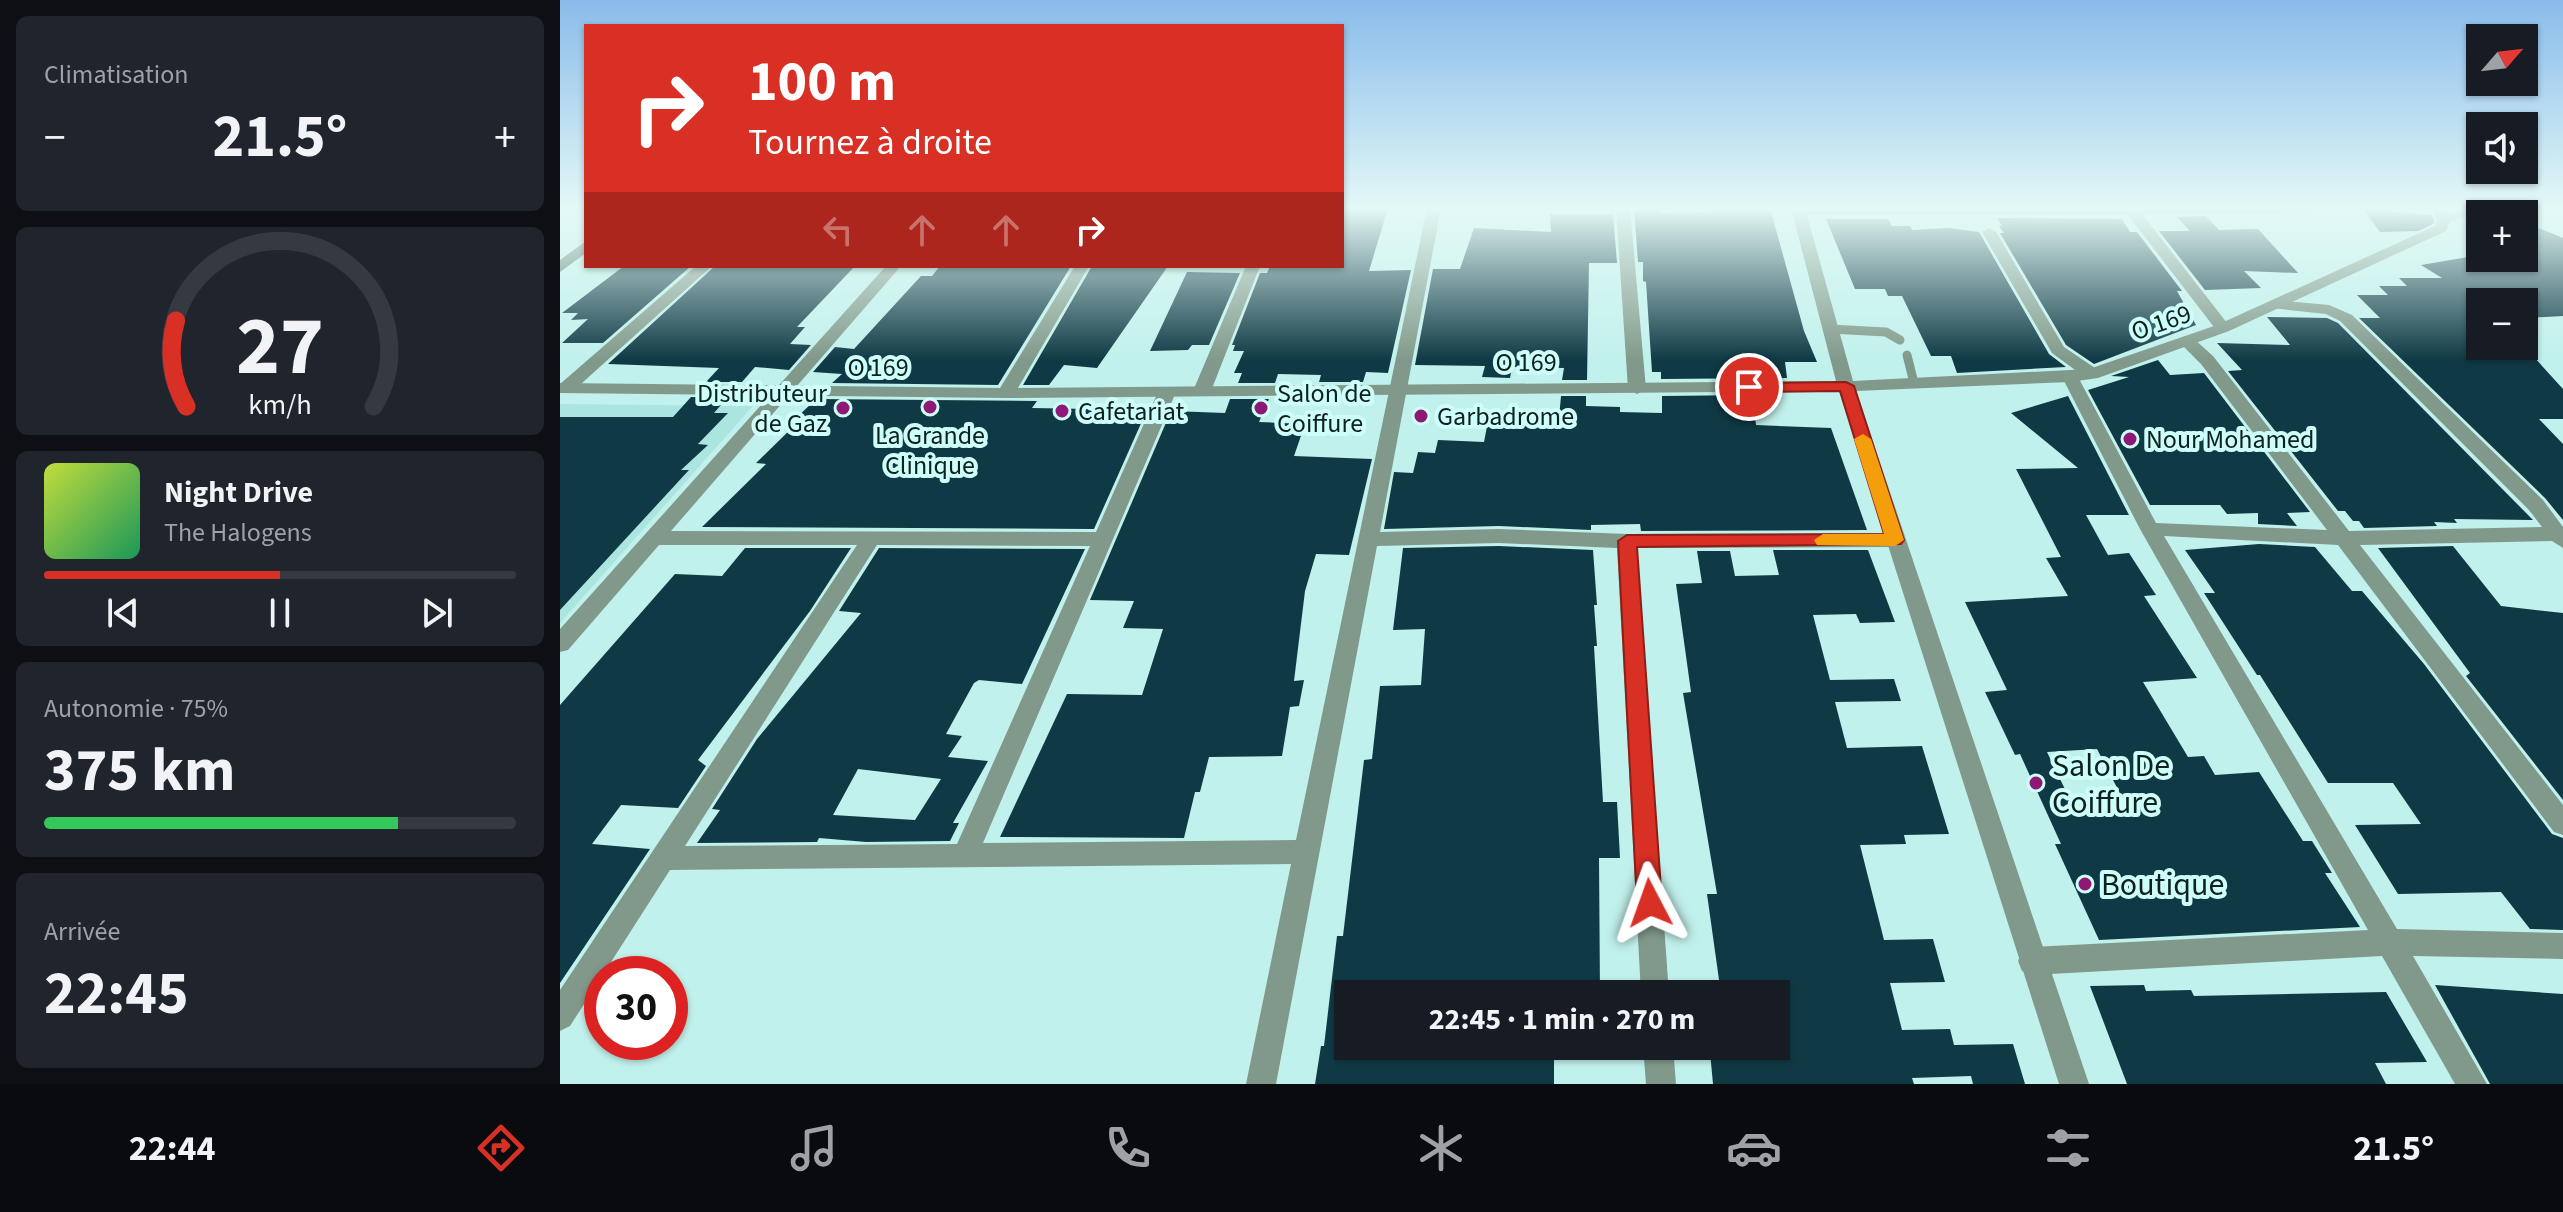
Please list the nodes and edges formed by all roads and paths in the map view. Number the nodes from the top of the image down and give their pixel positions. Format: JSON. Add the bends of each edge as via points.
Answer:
{"nodes":[{"id":1,"x":1425,"y":259,"type":"edge"},
{"id":2,"x":1627,"y":259,"type":"edge"},
{"id":3,"x":1811,"y":259,"type":"edge"},
{"id":4,"x":2005,"y":259,"type":"edge"},
{"id":5,"x":2169,"y":259,"type":"edge"},
{"id":6,"x":2375,"y":259,"type":"edge"},
{"id":7,"x":703,"y":268,"type":"edge"},
{"id":8,"x":892,"y":268,"type":"edge"},
{"id":9,"x":1081,"y":268,"type":"edge"},
{"id":10,"x":1252,"y":268,"type":"edge"},
{"id":11,"x":2276,"y":305,"type":"junction"},
{"id":12,"x":2223,"y":328,"type":"junction"},
{"id":13,"x":1830,"y":329,"type":"junction"},
{"id":14,"x":1900,"y":340,"type":"dead end"},
{"id":15,"x":2187,"y":341,"type":"junction"},
{"id":16,"x":1907,"y":355,"type":"dead end"},
{"id":17,"x":2081,"y":376,"type":"junction"},
{"id":18,"x":1914,"y":383,"type":"junction"},
{"id":19,"x":1846,"y":386,"type":"junction"},
{"id":20,"x":563,"y":388,"type":"edge"},
{"id":21,"x":1401,"y":388,"type":"junction"},
{"id":22,"x":1637,"y":389,"type":"junction"},
{"id":23,"x":1202,"y":391,"type":"junction"},
{"id":24,"x":779,"y":392,"type":"junction"},
{"id":25,"x":1167,"y":392,"type":"junction"},
{"id":26,"x":1006,"y":393,"type":"junction"},
{"id":27,"x":2150,"y":529,"type":"junction"},
{"id":28,"x":653,"y":538,"type":"junction"},
{"id":29,"x":872,"y":538,"type":"junction"},
{"id":30,"x":2345,"y":538,"type":"junction"},
{"id":31,"x":2561,"y":538,"type":"edge"},
{"id":32,"x":1103,"y":539,"type":"junction"},
{"id":33,"x":1370,"y":539,"type":"junction"},
{"id":34,"x":1895,"y":540,"type":"junction"},
{"id":35,"x":1627,"y":541,"type":"junction"},
{"id":36,"x":560,"y":644,"type":"edge"},
{"id":37,"x":2563,"y":824,"type":"edge"},
{"id":38,"x":1306,"y":852,"type":"junction"},
{"id":39,"x":966,"y":853,"type":"junction"},
{"id":40,"x":662,"y":858,"type":"junction"},
{"id":41,"x":2390,"y":942,"type":"junction"},
{"id":42,"x":2563,"y":946,"type":"edge"},
{"id":43,"x":2032,"y":961,"type":"junction"},
{"id":44,"x":1654,"y":980,"type":"edge"},
{"id":45,"x":560,"y":1016,"type":"edge"},
{"id":46,"x":1659,"y":1060,"type":"edge"},
{"id":47,"x":1261,"y":1084,"type":"edge"},
{"id":48,"x":1661,"y":1084,"type":"edge"},
{"id":49,"x":2074,"y":1084,"type":"edge"},
{"id":50,"x":2472,"y":1084,"type":"edge"}],
"edges":[{"from":1,"to":21,"type":"street"},
{"from":2,"to":22,"type":"street"},
{"from":3,"to":13,"type":"street"},
{"from":4,"to":17,"type":"street","via":[[2058,350]]},
{"from":5,"to":12,"type":"street"},
{"from":6,"to":11,"type":"street","name":"O 169"},
{"from":7,"to":20,"type":"street"},
{"from":8,"to":24,"type":"street"},
{"from":9,"to":26,"type":"street"},
{"from":10,"to":23,"type":"street"},
{"from":11,"to":12,"type":"street","name":"O 169"},
{"from":11,"to":31,"type":"street","via":[[2329,310],[2346,318],[2536,505]]},
{"from":12,"to":15,"type":"street","name":"O 169"},
{"from":13,"to":14,"type":"lane","via":[[1886,332]]},
{"from":13,"to":19,"type":"street"},
{"from":15,"to":17,"type":"street","name":"O 169"},
{"from":15,"to":30,"type":"street"},
{"from":16,"to":18,"type":"lane"},
{"from":17,"to":18,"type":"street","name":"O 169"},
{"from":17,"to":27,"type":"street"},
{"from":18,"to":19,"type":"street","name":"O 169"},
{"from":19,"to":22,"type":"street","name":"O 169"},
{"from":19,"to":34,"type":"street"},
{"from":20,"to":24,"type":"street","name":"O 169"},
{"from":21,"to":22,"type":"street","name":"O 169"},
{"from":21,"to":23,"type":"street","name":"O 169"},
{"from":21,"to":33,"type":"street"},
{"from":23,"to":25,"type":"street","name":"O 169"},
{"from":24,"to":26,"type":"street","name":"O 169"},
{"from":24,"to":28,"type":"street"},
{"from":25,"to":26,"type":"street","name":"O 169"},
{"from":25,"to":32,"type":"street"},
{"from":27,"to":30,"type":"street"},
{"from":27,"to":41,"type":"street"},
{"from":28,"to":29,"type":"street"},
{"from":28,"to":36,"type":"street"},
{"from":29,"to":32,"type":"street"},
{"from":29,"to":40,"type":"street"},
{"from":30,"to":31,"type":"street"},
{"from":30,"to":37,"type":"street"},
{"from":32,"to":39,"type":"street"},
{"from":33,"to":35,"type":"street","via":[[1499,536]]},
{"from":33,"to":38,"type":"street"},
{"from":34,"to":35,"type":"street"},
{"from":34,"to":43,"type":"street"},
{"from":35,"to":44,"type":"street"},
{"from":38,"to":39,"type":"street"},
{"from":38,"to":47,"type":"street"},
{"from":39,"to":40,"type":"street"},
{"from":40,"to":45,"type":"street"},
{"from":41,"to":42,"type":"street"},
{"from":41,"to":43,"type":"street"},
{"from":41,"to":50,"type":"street"},
{"from":43,"to":49,"type":"street"},
{"from":46,"to":48,"type":"street"}]}
